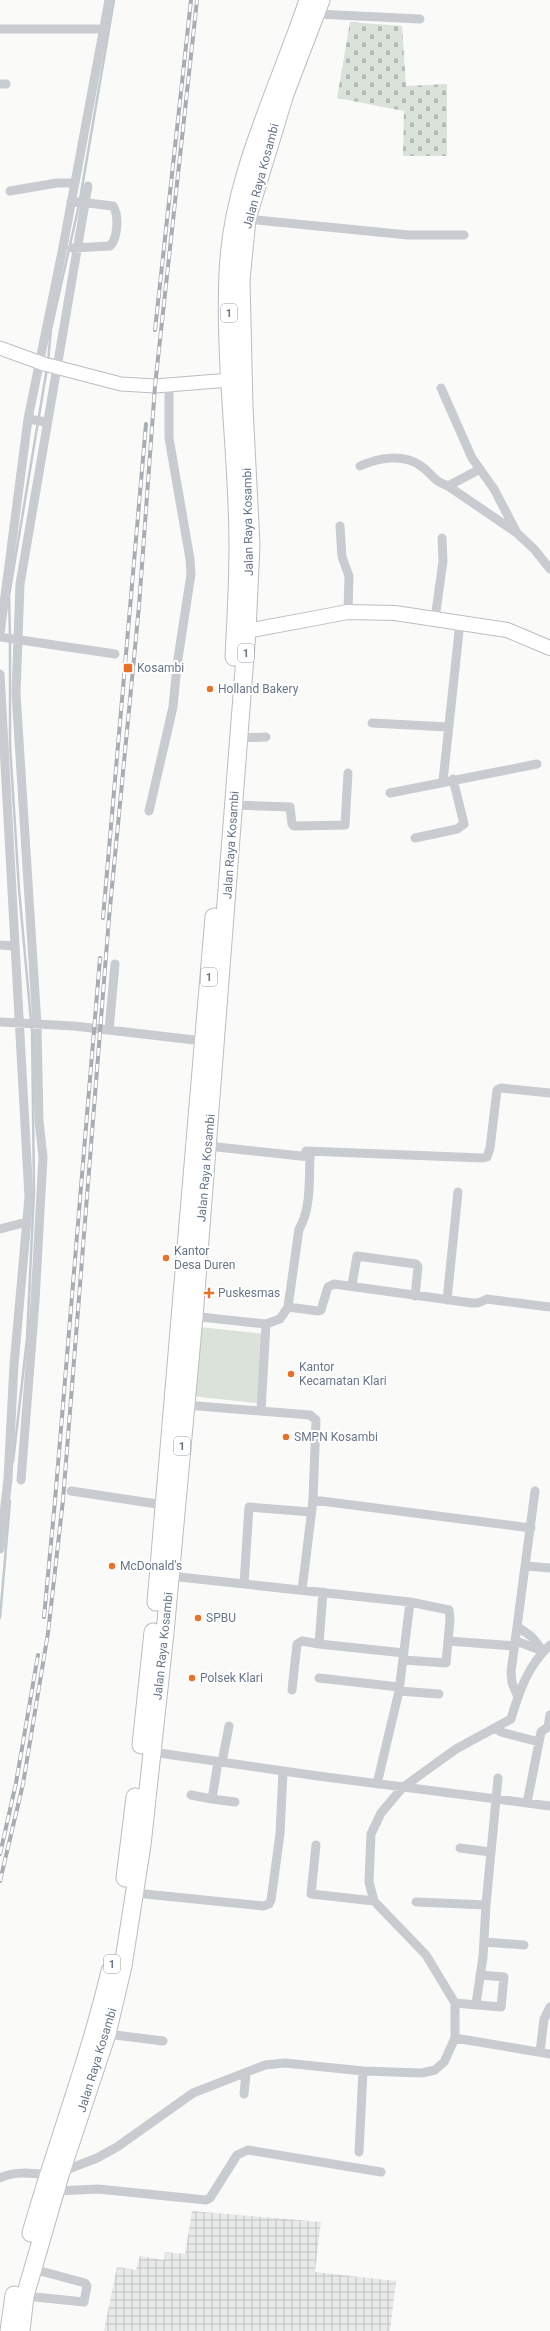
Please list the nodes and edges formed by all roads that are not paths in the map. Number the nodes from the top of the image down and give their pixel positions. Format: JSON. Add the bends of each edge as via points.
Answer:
{"nodes":[{"id":1,"x":109,"y":0,"type":"edge"},
{"id":2,"x":315,"y":5,"type":"edge"},
{"id":3,"x":420,"y":19,"type":"dead end"},
{"id":4,"x":105,"y":29,"type":"junction"},
{"id":5,"x":0,"y":30,"type":"edge"},
{"id":6,"x":75,"y":183,"type":"junction"},
{"id":7,"x":88,"y":186,"type":"dead end"},
{"id":8,"x":10,"y":191,"type":"dead end"},
{"id":9,"x":78,"y":202,"type":"junction"},
{"id":10,"x":247,"y":219,"type":"junction"},
{"id":11,"x":464,"y":235,"type":"dead end"},
{"id":12,"x":70,"y":247,"type":"junction"},
{"id":13,"x":0,"y":348,"type":"edge"},
{"id":14,"x":49,"y":365,"type":"junction"},
{"id":15,"x":230,"y":380,"type":"junction"},
{"id":16,"x":169,"y":385,"type":"junction"},
{"id":17,"x":441,"y":388,"type":"dead end"},
{"id":18,"x":30,"y":419,"type":"junction"},
{"id":19,"x":44,"y":422,"type":"junction"},
{"id":20,"x":360,"y":466,"type":"dead end"},
{"id":21,"x":480,"y":469,"type":"junction"},
{"id":22,"x":448,"y":486,"type":"junction"},
{"id":23,"x":340,"y":526,"type":"dead end"},
{"id":24,"x":517,"y":534,"type":"junction"},
{"id":25,"x":442,"y":538,"type":"dead end"},
{"id":26,"x":550,"y":569,"type":"edge"},
{"id":27,"x":348,"y":612,"type":"junction"},
{"id":28,"x":435,"y":619,"type":"junction"},
{"id":29,"x":460,"y":622,"type":"junction"},
{"id":30,"x":247,"y":631,"type":"junction"},
{"id":31,"x":6,"y":638,"type":"edge"},
{"id":32,"x":550,"y":648,"type":"edge"},
{"id":33,"x":115,"y":654,"type":"dead end"},
{"id":34,"x":0,"y":674,"type":"edge"},
{"id":35,"x":372,"y":723,"type":"dead end"},
{"id":36,"x":448,"y":727,"type":"junction"},
{"id":37,"x":239,"y":738,"type":"junction"},
{"id":38,"x":266,"y":738,"type":"dead end"},
{"id":39,"x":537,"y":764,"type":"dead end"},
{"id":40,"x":348,"y":773,"type":"dead end"},
{"id":41,"x":453,"y":779,"type":"junction"},
{"id":42,"x":443,"y":781,"type":"junction"},
{"id":43,"x":390,"y":793,"type":"dead end"},
{"id":44,"x":234,"y":805,"type":"junction"},
{"id":45,"x":149,"y":811,"type":"dead end"},
{"id":46,"x":415,"y":838,"type":"dead end"},
{"id":47,"x":0,"y":945,"type":"edge"},
{"id":48,"x":15,"y":946,"type":"junction"},
{"id":49,"x":115,"y":964,"type":"dead end"},
{"id":50,"x":0,"y":1022,"type":"edge"},
{"id":51,"x":28,"y":1024,"type":"junction"},
{"id":52,"x":109,"y":1030,"type":"junction"},
{"id":53,"x":203,"y":1041,"type":"junction"},
{"id":54,"x":550,"y":1093,"type":"edge"},
{"id":55,"x":32,"y":1121,"type":"junction"},
{"id":56,"x":208,"y":1146,"type":"junction"},
{"id":57,"x":306,"y":1151,"type":"dead end"},
{"id":58,"x":458,"y":1192,"type":"dead end"},
{"id":59,"x":36,"y":1198,"type":"junction"},
{"id":60,"x":33,"y":1216,"type":"junction"},
{"id":61,"x":0,"y":1229,"type":"edge"},
{"id":62,"x":352,"y":1285,"type":"junction"},
{"id":63,"x":415,"y":1296,"type":"junction"},
{"id":64,"x":28,"y":1299,"type":"junction"},
{"id":65,"x":447,"y":1300,"type":"junction"},
{"id":66,"x":288,"y":1307,"type":"junction"},
{"id":67,"x":550,"y":1307,"type":"edge"},
{"id":68,"x":187,"y":1316,"type":"junction"},
{"id":69,"x":266,"y":1324,"type":"junction"},
{"id":70,"x":186,"y":1405,"type":"junction"},
{"id":71,"x":261,"y":1410,"type":"junction"},
{"id":72,"x":17,"y":1439,"type":"junction"},
{"id":73,"x":4,"y":1479,"type":"edge"},
{"id":74,"x":21,"y":1480,"type":"dead end"},
{"id":75,"x":71,"y":1491,"type":"dead end"},
{"id":76,"x":535,"y":1491,"type":"dead end"},
{"id":77,"x":313,"y":1500,"type":"junction"},
{"id":78,"x":164,"y":1505,"type":"junction"},
{"id":79,"x":311,"y":1512,"type":"junction"},
{"id":80,"x":531,"y":1528,"type":"junction"},
{"id":81,"x":0,"y":1543,"type":"edge"},
{"id":82,"x":526,"y":1566,"type":"junction"},
{"id":83,"x":550,"y":1568,"type":"edge"},
{"id":84,"x":166,"y":1582,"type":"junction"},
{"id":85,"x":244,"y":1584,"type":"junction"},
{"id":86,"x":302,"y":1590,"type":"junction"},
{"id":87,"x":323,"y":1592,"type":"junction"},
{"id":88,"x":410,"y":1602,"type":"junction"},
{"id":89,"x":518,"y":1627,"type":"junction"},
{"id":90,"x":448,"y":1642,"type":"junction"},
{"id":91,"x":319,"y":1644,"type":"junction"},
{"id":92,"x":516,"y":1644,"type":"junction"},
{"id":93,"x":547,"y":1648,"type":"edge"},
{"id":94,"x":404,"y":1656,"type":"junction"},
{"id":95,"x":319,"y":1678,"type":"dead end"},
{"id":96,"x":399,"y":1689,"type":"junction"},
{"id":97,"x":292,"y":1690,"type":"dead end"},
{"id":98,"x":439,"y":1694,"type":"dead end"},
{"id":99,"x":518,"y":1697,"type":"junction"},
{"id":100,"x":550,"y":1715,"type":"edge"},
{"id":101,"x":229,"y":1726,"type":"dead end"},
{"id":102,"x":495,"y":1728,"type":"junction"},
{"id":103,"x":539,"y":1742,"type":"junction"},
{"id":104,"x":152,"y":1752,"type":"junction"},
{"id":105,"x":220,"y":1762,"type":"junction"},
{"id":106,"x":283,"y":1771,"type":"junction"},
{"id":107,"x":498,"y":1778,"type":"dead end"},
{"id":108,"x":377,"y":1784,"type":"junction"},
{"id":109,"x":402,"y":1788,"type":"junction"},
{"id":110,"x":190,"y":1795,"type":"dead end"},
{"id":111,"x":212,"y":1799,"type":"junction"},
{"id":112,"x":496,"y":1799,"type":"junction"},
{"id":113,"x":235,"y":1802,"type":"dead end"},
{"id":114,"x":527,"y":1803,"type":"junction"},
{"id":115,"x":550,"y":1806,"type":"edge"},
{"id":116,"x":316,"y":1844,"type":"dead end"},
{"id":117,"x":460,"y":1848,"type":"dead end"},
{"id":118,"x":490,"y":1852,"type":"junction"},
{"id":119,"x":135,"y":1893,"type":"junction"},
{"id":120,"x":374,"y":1901,"type":"junction"},
{"id":121,"x":416,"y":1902,"type":"dead end"},
{"id":122,"x":486,"y":1905,"type":"junction"},
{"id":123,"x":484,"y":1942,"type":"junction"},
{"id":124,"x":524,"y":1945,"type":"dead end"},
{"id":125,"x":480,"y":1975,"type":"junction"},
{"id":126,"x":455,"y":2004,"type":"junction"},
{"id":127,"x":476,"y":2004,"type":"junction"},
{"id":128,"x":550,"y":2007,"type":"edge"},
{"id":129,"x":107,"y":2034,"type":"junction"},
{"id":130,"x":455,"y":2038,"type":"junction"},
{"id":131,"x":163,"y":2041,"type":"dead end"},
{"id":132,"x":540,"y":2052,"type":"junction"},
{"id":133,"x":550,"y":2054,"type":"edge"},
{"id":134,"x":363,"y":2071,"type":"junction"},
{"id":135,"x":246,"y":2073,"type":"junction"},
{"id":136,"x":244,"y":2094,"type":"dead end"},
{"id":137,"x":359,"y":2152,"type":"dead end"},
{"id":138,"x":382,"y":2172,"type":"dead end"},
{"id":139,"x":54,"y":2173,"type":"junction"},
{"id":140,"x":0,"y":2178,"type":"edge"},
{"id":141,"x":56,"y":2192,"type":"junction"},
{"id":142,"x":32,"y":2269,"type":"junction"},
{"id":143,"x":25,"y":2296,"type":"junction"},
{"id":144,"x":9,"y":2331,"type":"edge"},
{"id":145,"x":22,"y":2331,"type":"edge"}],
"edges":[{"from":1,"to":4,"type":"street"},
{"from":2,"to":3,"type":"street"},
{"from":2,"to":10,"type":"highway","name":"Jalan Raya Kosambi","number":"1"},
{"from":2,"to":15,"type":"highway","name":"Jalan Raya Kosambi","number":"1","via":[[273,93],[242,188],[234,224],[228,273]]},
{"from":4,"to":5,"type":"street"},
{"from":4,"to":6,"type":"street"},
{"from":6,"to":8,"type":"street","via":[[57,183]]},
{"from":6,"to":9,"type":"street"},
{"from":7,"to":9,"type":"street"},
{"from":9,"to":12,"type":"street"},
{"from":9,"to":12,"type":"street"},
{"from":9,"to":12,"type":"street","via":[[113,206],[117,218],[114,242],[110,246]]},
{"from":10,"to":11,"type":"street","via":[[408,235]]},
{"from":10,"to":30,"type":"highway","name":"Jalan Raya Kosambi","number":"1","via":[[241,280],[251,545]]},
{"from":12,"to":14,"type":"street"},
{"from":12,"to":14,"type":"street"},
{"from":13,"to":14,"type":"main road"},
{"from":14,"to":16,"type":"main road","via":[[121,384]]},
{"from":14,"to":18,"type":"street"},
{"from":14,"to":19,"type":"street"},
{"from":15,"to":16,"type":"main road"},
{"from":15,"to":53,"type":"highway","name":"Jalan Raya Kosambi","number":"1","via":[[238,546],[235,639]]},
{"from":16,"to":45,"type":"street","via":[[169,438],[191,574],[177,665],[174,706]]},
{"from":17,"to":21,"type":"street","via":[[472,458]]},
{"from":18,"to":19,"type":"street"},
{"from":18,"to":31,"type":"street"},
{"from":19,"to":31,"type":"street","via":[[20,584]]},
{"from":20,"to":22,"type":"street","via":[[379,459],[410,460],[421,466],[434,480]]},
{"from":21,"to":22,"type":"street"},
{"from":21,"to":24,"type":"street","via":[[507,512]]},
{"from":22,"to":24,"type":"street"},
{"from":23,"to":27,"type":"street","via":[[342,557],[349,576]]},
{"from":24,"to":26,"type":"street","via":[[534,549]]},
{"from":25,"to":28,"type":"street","via":[[443,561]]},
{"from":27,"to":28,"type":"main road"},
{"from":27,"to":30,"type":"main road"},
{"from":28,"to":29,"type":"main road"},
{"from":29,"to":32,"type":"main road","via":[[507,630]]},
{"from":29,"to":36,"type":"street"},
{"from":30,"to":37,"type":"highway","name":"Jalan Raya Kosambi","number":"1"},
{"from":31,"to":33,"type":"street"},
{"from":31,"to":51,"type":"street","via":[[16,693]]},
{"from":34,"to":48,"type":"street"},
{"from":35,"to":36,"type":"street"},
{"from":36,"to":42,"type":"street"},
{"from":37,"to":38,"type":"street"},
{"from":37,"to":44,"type":"highway","name":"Jalan Raya Kosambi","number":"1"},
{"from":39,"to":41,"type":"street"},
{"from":40,"to":44,"type":"street","via":[[345,823],[342,826],[294,826],[290,807]]},
{"from":41,"to":42,"type":"street"},
{"from":41,"to":46,"type":"street","via":[[464,824],[457,829]]},
{"from":42,"to":43,"type":"street"},
{"from":44,"to":56,"type":"highway","name":"Jalan Raya Kosambi","number":"1"},
{"from":47,"to":48,"type":"street"},
{"from":48,"to":51,"type":"street"},
{"from":49,"to":52,"type":"street"},
{"from":50,"to":51,"type":"street"},
{"from":51,"to":52,"type":"street"},
{"from":51,"to":55,"type":"street"},
{"from":51,"to":55,"type":"street"},
{"from":52,"to":53,"type":"street"},
{"from":53,"to":68,"type":"highway","name":"Jalan Raya Kosambi","number":"1"},
{"from":54,"to":57,"type":"street","via":[[501,1088],[497,1090],[490,1148],[483,1158]]},
{"from":55,"to":59,"type":"street"},
{"from":55,"to":59,"type":"street","via":[[43,1157]]},
{"from":56,"to":66,"type":"street","via":[[310,1157],[306,1209],[304,1221],[299,1229]]},
{"from":56,"to":68,"type":"highway","name":"Jalan Raya Kosambi","number":"1"},
{"from":58,"to":65,"type":"street"},
{"from":59,"to":60,"type":"street"},
{"from":59,"to":60,"type":"street"},
{"from":60,"to":61,"type":"street"},
{"from":60,"to":64,"type":"street"},
{"from":60,"to":64,"type":"street"},
{"from":62,"to":63,"type":"street"},
{"from":62,"to":63,"type":"street","via":[[357,1256],[416,1264],[418,1267]]},
{"from":62,"to":66,"type":"street","via":[[330,1286],[324,1307],[318,1312]]},
{"from":63,"to":65,"type":"street"},
{"from":64,"to":72,"type":"street"},
{"from":64,"to":72,"type":"street"},
{"from":65,"to":67,"type":"street","via":[[478,1303],[487,1299]]},
{"from":66,"to":69,"type":"street","via":[[280,1319]]},
{"from":68,"to":69,"type":"street"},
{"from":68,"to":70,"type":"highway","name":"Jalan Raya Kosambi","number":"1"},
{"from":68,"to":78,"type":"highway","name":"Jalan Raya Kosambi","number":"1"},
{"from":69,"to":71,"type":"street"},
{"from":70,"to":71,"type":"street"},
{"from":70,"to":84,"type":"highway","name":"Jalan Raya Kosambi","number":"1"},
{"from":71,"to":77,"type":"street","via":[[310,1415],[316,1420]]},
{"from":72,"to":73,"type":"street"},
{"from":72,"to":74,"type":"street"},
{"from":73,"to":81,"type":"street"},
{"from":75,"to":78,"type":"street"},
{"from":76,"to":80,"type":"street"},
{"from":77,"to":79,"type":"street"},
{"from":77,"to":80,"type":"street"},
{"from":78,"to":84,"type":"highway","name":"Jalan Raya Kosambi","number":"1"},
{"from":79,"to":85,"type":"street","via":[[249,1507]]},
{"from":79,"to":86,"type":"street"},
{"from":80,"to":82,"type":"street"},
{"from":82,"to":83,"type":"street"},
{"from":82,"to":89,"type":"street"},
{"from":84,"to":85,"type":"street"},
{"from":84,"to":104,"type":"highway","name":"Jalan Raya Kosambi","number":"1"},
{"from":84,"to":139,"type":"highway","name":"Jalan Raya Kosambi","number":"1","via":[[112,1964]]},
{"from":85,"to":86,"type":"street"},
{"from":86,"to":87,"type":"street"},
{"from":87,"to":88,"type":"street"},
{"from":87,"to":91,"type":"street"},
{"from":88,"to":90,"type":"street","via":[[449,1610]]},
{"from":88,"to":94,"type":"street"},
{"from":89,"to":92,"type":"street"},
{"from":89,"to":93,"type":"street"},
{"from":90,"to":92,"type":"street"},
{"from":90,"to":94,"type":"street","via":[[445,1664]]},
{"from":91,"to":94,"type":"street"},
{"from":91,"to":97,"type":"street","via":[[302,1641],[297,1644]]},
{"from":92,"to":93,"type":"street"},
{"from":92,"to":99,"type":"street","via":[[511,1677]]},
{"from":93,"to":99,"type":"street","via":[[531,1667]]},
{"from":94,"to":96,"type":"street"},
{"from":95,"to":96,"type":"street"},
{"from":96,"to":98,"type":"street"},
{"from":96,"to":108,"type":"street"},
{"from":99,"to":102,"type":"street","via":[[511,1719]]},
{"from":100,"to":103,"type":"street","via":[[548,1726],[541,1732]]},
{"from":101,"to":105,"type":"street"},
{"from":102,"to":103,"type":"street"},
{"from":102,"to":109,"type":"street","via":[[456,1749]]},
{"from":103,"to":114,"type":"street"},
{"from":104,"to":105,"type":"street"},
{"from":104,"to":119,"type":"highway","name":"Jalan Raya Kosambi","number":"1"},
{"from":105,"to":106,"type":"street"},
{"from":105,"to":111,"type":"street"},
{"from":106,"to":108,"type":"street"},
{"from":106,"to":119,"type":"street","via":[[280,1834],[271,1900],[268,1904],[263,1906]]},
{"from":107,"to":112,"type":"street"},
{"from":108,"to":109,"type":"street"},
{"from":109,"to":112,"type":"street"},
{"from":109,"to":120,"type":"street","via":[[381,1813],[371,1834],[369,1882]]},
{"from":110,"to":111,"type":"street"},
{"from":111,"to":113,"type":"street"},
{"from":112,"to":114,"type":"street"},
{"from":112,"to":118,"type":"street"},
{"from":114,"to":115,"type":"street"},
{"from":116,"to":120,"type":"street","via":[[311,1894]]},
{"from":117,"to":118,"type":"street"},
{"from":118,"to":122,"type":"street"},
{"from":119,"to":129,"type":"highway","name":"Jalan Raya Kosambi","number":"1","via":[[123,1966]]},
{"from":120,"to":126,"type":"street","via":[[426,1955]]},
{"from":121,"to":122,"type":"street"},
{"from":122,"to":123,"type":"street"},
{"from":123,"to":124,"type":"street"},
{"from":123,"to":125,"type":"street"},
{"from":125,"to":127,"type":"street"},
{"from":125,"to":127,"type":"street","via":[[504,1977],[502,2005],[498,2008]]},
{"from":126,"to":127,"type":"street"},
{"from":126,"to":130,"type":"street"},
{"from":128,"to":132,"type":"street","via":[[544,2019]]},
{"from":129,"to":131,"type":"street"},
{"from":129,"to":139,"type":"highway","name":"Jalan Raya Kosambi","number":"1"},
{"from":130,"to":132,"type":"street"},
{"from":130,"to":134,"type":"street","via":[[444,2062],[430,2072]]},
{"from":132,"to":133,"type":"street"},
{"from":134,"to":135,"type":"street","via":[[278,2063]]},
{"from":134,"to":137,"type":"street"},
{"from":135,"to":136,"type":"street"},
{"from":135,"to":139,"type":"street","via":[[193,2093],[117,2147],[97,2158]]},
{"from":138,"to":141,"type":"street","via":[[248,2150],[237,2155],[210,2198],[206,2200],[98,2189]]},
{"from":139,"to":140,"type":"street","via":[[23,2173]]},
{"from":139,"to":141,"type":"highway","name":"Jalan Raya Kosambi","number":"1"},
{"from":139,"to":144,"type":"highway","name":"Jalan Raya Kosambi","number":"1","via":[[14,2294]]},
{"from":141,"to":142,"type":"highway","name":"Jalan Raya Kosambi","number":"1"},
{"from":142,"to":143,"type":"highway","name":"Jalan Raya Kosambi","number":"1"},
{"from":142,"to":143,"type":"street","via":[[85,2283],[87,2286],[84,2302]]},
{"from":143,"to":145,"type":"highway","name":"Jalan Raya Kosambi","number":"1"}]}
